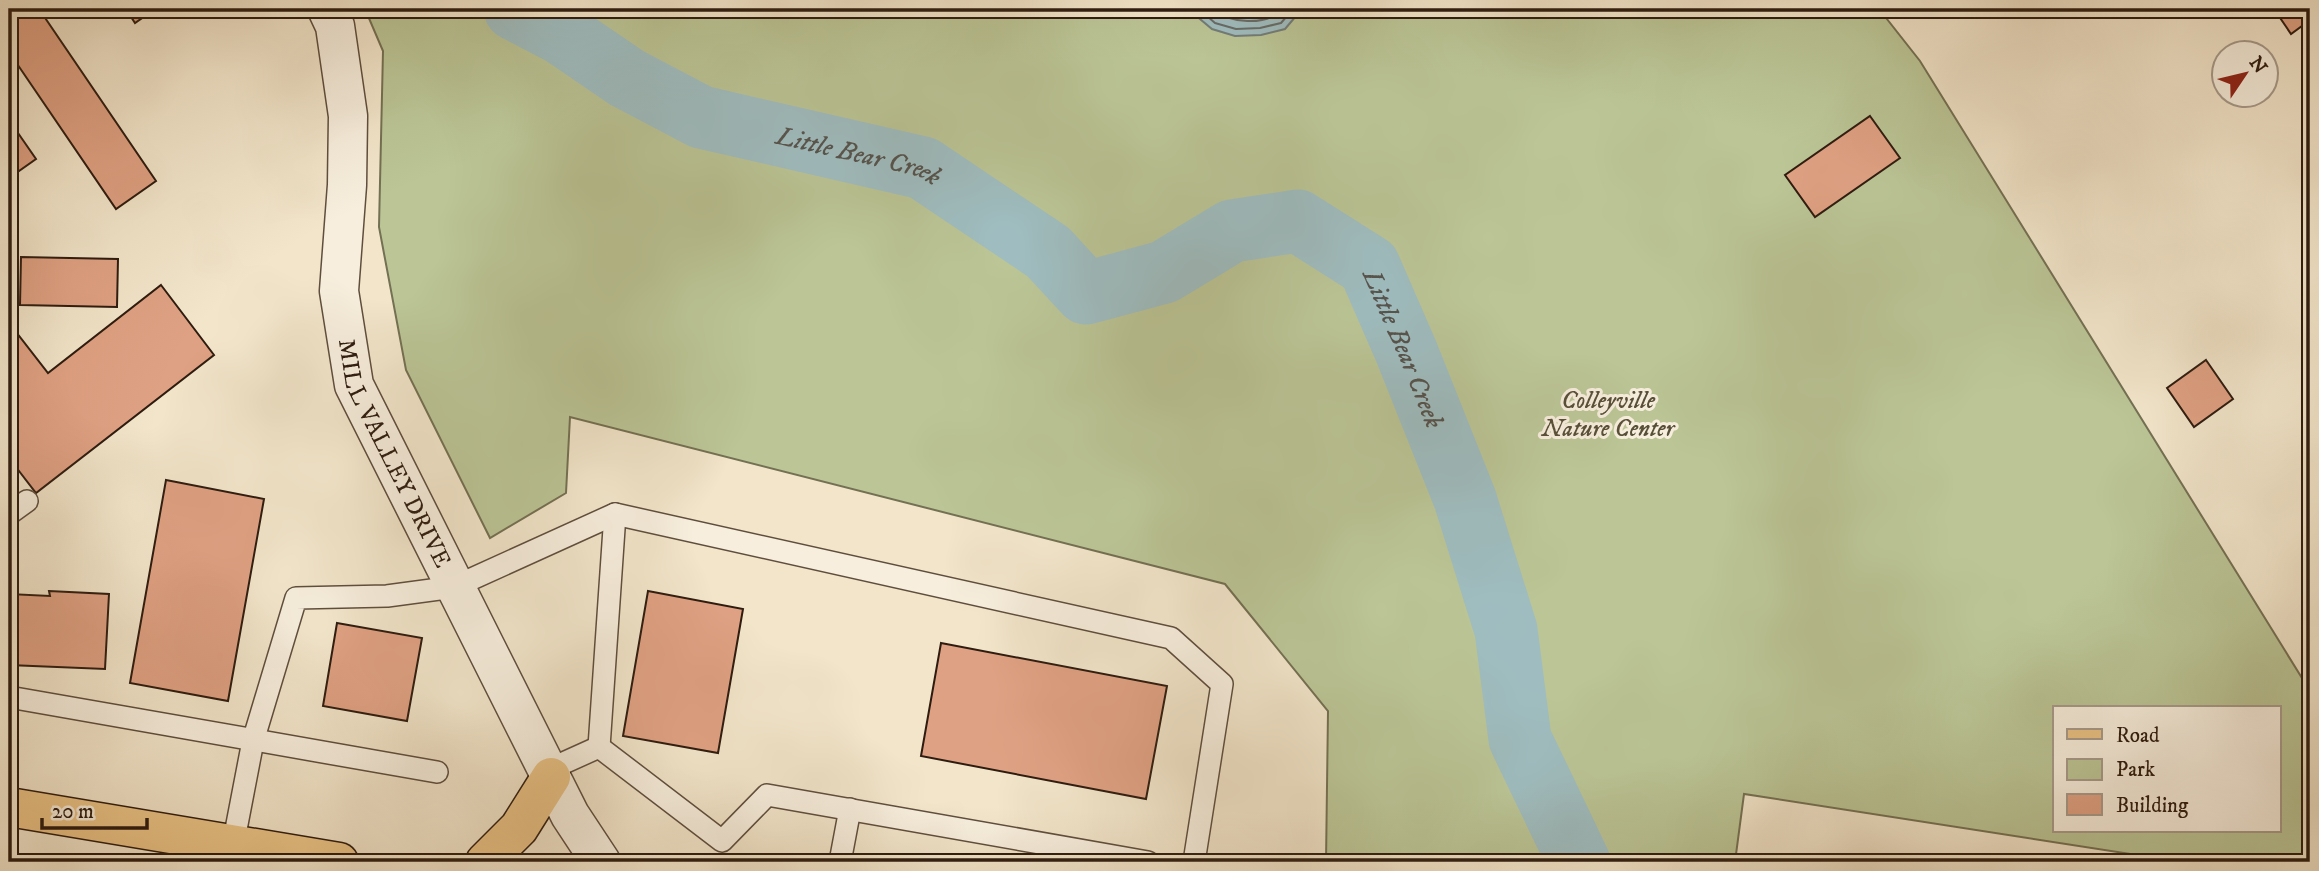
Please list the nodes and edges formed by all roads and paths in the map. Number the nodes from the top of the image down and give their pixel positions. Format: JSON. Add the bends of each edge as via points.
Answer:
{"nodes":[{"id":1,"x":327,"y":9,"type":"edge"},
{"id":2,"x":27,"y":501,"type":"dead end"},
{"id":3,"x":9,"y":514,"type":"edge"},
{"id":4,"x":615,"y":514,"type":"junction"},
{"id":5,"x":454,"y":587,"type":"junction"},
{"id":6,"x":9,"y":697,"type":"edge"},
{"id":7,"x":253,"y":741,"type":"junction"},
{"id":8,"x":599,"y":747,"type":"junction"},
{"id":9,"x":437,"y":772,"type":"dead end"},
{"id":10,"x":550,"y":773,"type":"junction"},
{"id":11,"x":9,"y":807,"type":"edge"},
{"id":12,"x":850,"y":810,"type":"junction"},
{"id":13,"x":232,"y":853,"type":"edge"},
{"id":14,"x":340,"y":862,"type":"edge"},
{"id":15,"x":485,"y":862,"type":"edge"},
{"id":16,"x":601,"y":862,"type":"edge"},
{"id":17,"x":840,"y":862,"type":"edge"},
{"id":18,"x":1148,"y":862,"type":"edge"},
{"id":19,"x":1194,"y":862,"type":"edge"}],
"edges":[{"from":1,"to":5,"type":"street","name":"MILL VALLEY DRIVE","via":[[335,26],[348,116],[339,291],[354,385]]},
{"from":2,"to":3,"type":"lane"},
{"from":4,"to":5,"type":"lane"},
{"from":4,"to":8,"type":"lane"},
{"from":4,"to":19,"type":"lane","via":[[1171,638],[1222,684]]},
{"from":5,"to":7,"type":"lane","via":[[387,596],[296,598]]},
{"from":5,"to":10,"type":"street","name":"MILL VALLEY DRIVE"},
{"from":6,"to":7,"type":"lane"},
{"from":7,"to":9,"type":"lane"},
{"from":7,"to":13,"type":"lane"},
{"from":8,"to":10,"type":"lane"},
{"from":8,"to":12,"type":"lane","via":[[722,841],[767,795]]},
{"from":10,"to":15,"type":"main road","via":[[519,828]]},
{"from":10,"to":16,"type":"street","name":"MILL VALLEY DRIVE","via":[[570,815]]},
{"from":11,"to":13,"type":"main road"},
{"from":12,"to":17,"type":"lane"},
{"from":12,"to":18,"type":"lane"},
{"from":13,"to":14,"type":"main road"}]}
